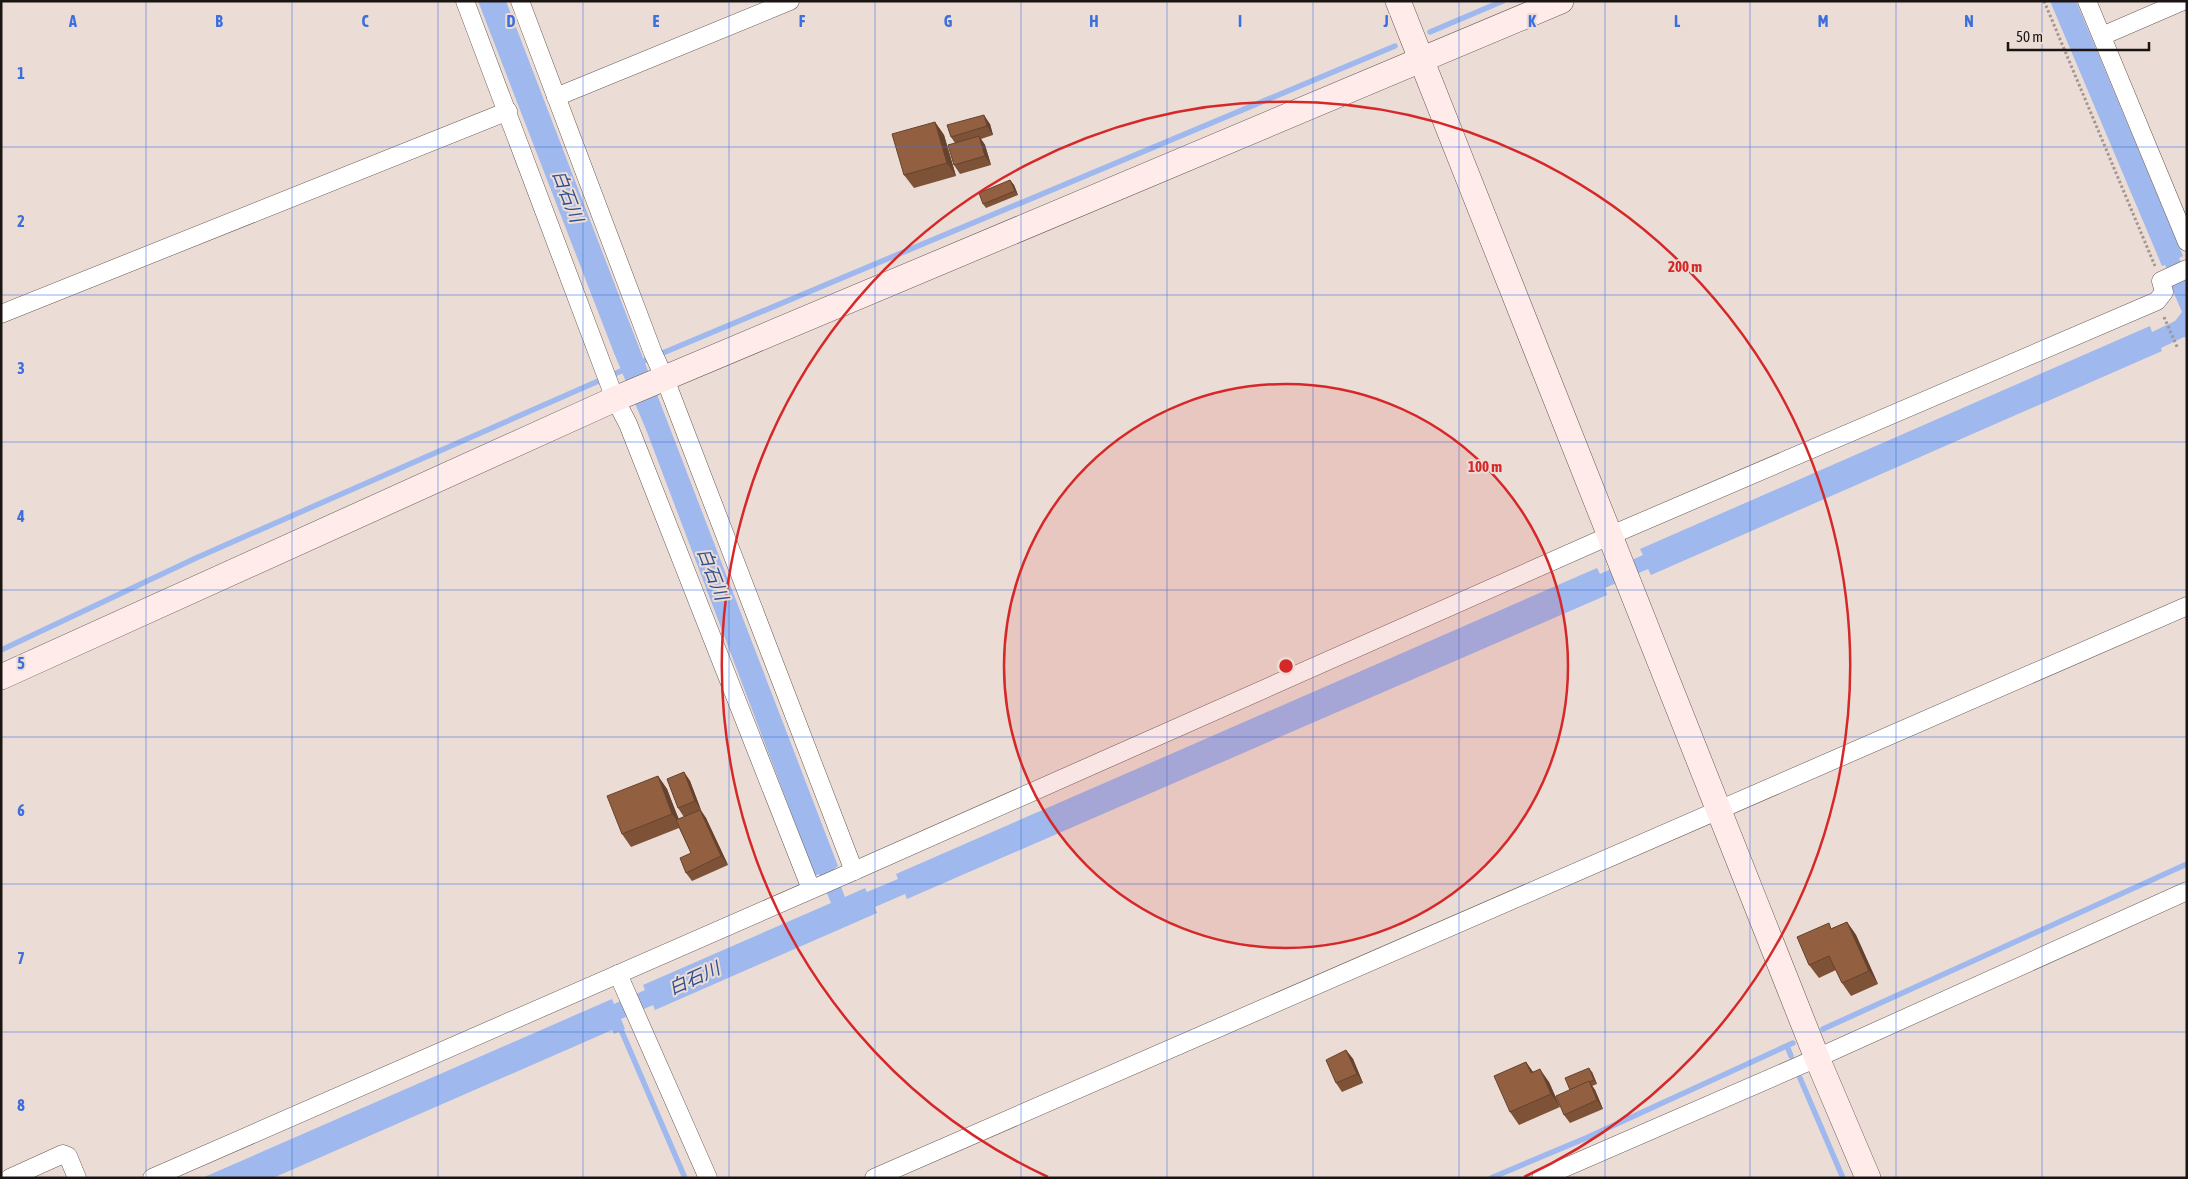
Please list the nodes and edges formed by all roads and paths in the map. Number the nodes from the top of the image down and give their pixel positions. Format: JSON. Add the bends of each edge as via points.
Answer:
{"nodes":[{"id":1,"x":466,"y":1,"type":"edge"},
{"id":2,"x":520,"y":1,"type":"edge"},
{"id":3,"x":790,"y":1,"type":"edge"},
{"id":4,"x":1398,"y":1,"type":"edge"},
{"id":5,"x":1561,"y":1,"type":"edge"},
{"id":6,"x":2044,"y":1,"type":"edge"},
{"id":7,"x":2087,"y":1,"type":"edge"},
{"id":8,"x":2183,"y":1,"type":"edge"},
{"id":9,"x":2102,"y":36,"type":"junction"},
{"id":10,"x":1421,"y":60,"type":"junction"},
{"id":11,"x":556,"y":97,"type":"junction"},
{"id":12,"x":508,"y":111,"type":"junction"},
{"id":13,"x":2187,"y":242,"type":"edge"},
{"id":14,"x":2187,"y":269,"type":"edge"},
{"id":15,"x":2161,"y":281,"type":"junction"},
{"id":16,"x":1,"y":314,"type":"edge"},
{"id":17,"x":2165,"y":319,"type":"dead end"},
{"id":18,"x":2178,"y":348,"type":"dead end"},
{"id":19,"x":659,"y":369,"type":"junction"},
{"id":20,"x":613,"y":387,"type":"junction"},
{"id":21,"x":1614,"y":547,"type":"junction"},
{"id":22,"x":2187,"y":606,"type":"edge"},
{"id":23,"x":1,"y":677,"type":"edge"},
{"id":24,"x":1719,"y":811,"type":"junction"},
{"id":25,"x":848,"y":874,"type":"junction"},
{"id":26,"x":815,"y":888,"type":"junction"},
{"id":27,"x":2187,"y":891,"type":"edge"},
{"id":28,"x":618,"y":974,"type":"junction"},
{"id":29,"x":1817,"y":1058,"type":"junction"},
{"id":30,"x":10,"y":1178,"type":"edge"},
{"id":31,"x":77,"y":1178,"type":"edge"},
{"id":32,"x":152,"y":1178,"type":"edge"},
{"id":33,"x":708,"y":1178,"type":"edge"},
{"id":34,"x":874,"y":1178,"type":"edge"},
{"id":35,"x":1541,"y":1178,"type":"edge"},
{"id":36,"x":1868,"y":1178,"type":"edge"}],
"edges":[{"from":1,"to":12,"type":"street"},
{"from":2,"to":11,"type":"street"},
{"from":3,"to":11,"type":"street"},
{"from":4,"to":10,"type":"street"},
{"from":5,"to":10,"type":"street"},
{"from":6,"to":15,"type":"path"},
{"from":7,"to":9,"type":"street"},
{"from":8,"to":9,"type":"street"},
{"from":9,"to":13,"type":"street"},
{"from":10,"to":19,"type":"street"},
{"from":10,"to":21,"type":"street"},
{"from":11,"to":19,"type":"street"},
{"from":12,"to":16,"type":"street"},
{"from":12,"to":20,"type":"street"},
{"from":14,"to":15,"type":"street"},
{"from":15,"to":21,"type":"street","via":[[2164,292],[2157,301]]},
{"from":17,"to":18,"type":"path"},
{"from":19,"to":20,"type":"street"},
{"from":19,"to":25,"type":"street"},
{"from":20,"to":23,"type":"street"},
{"from":20,"to":26,"type":"street"},
{"from":21,"to":24,"type":"street"},
{"from":21,"to":25,"type":"street"},
{"from":22,"to":24,"type":"street"},
{"from":24,"to":29,"type":"street"},
{"from":24,"to":34,"type":"street"},
{"from":25,"to":26,"type":"street"},
{"from":26,"to":28,"type":"street"},
{"from":27,"to":29,"type":"street"},
{"from":28,"to":32,"type":"street"},
{"from":28,"to":33,"type":"street"},
{"from":29,"to":35,"type":"street"},
{"from":29,"to":36,"type":"street"},
{"from":30,"to":31,"type":"street","via":[[63,1154],[68,1156]]}]}
